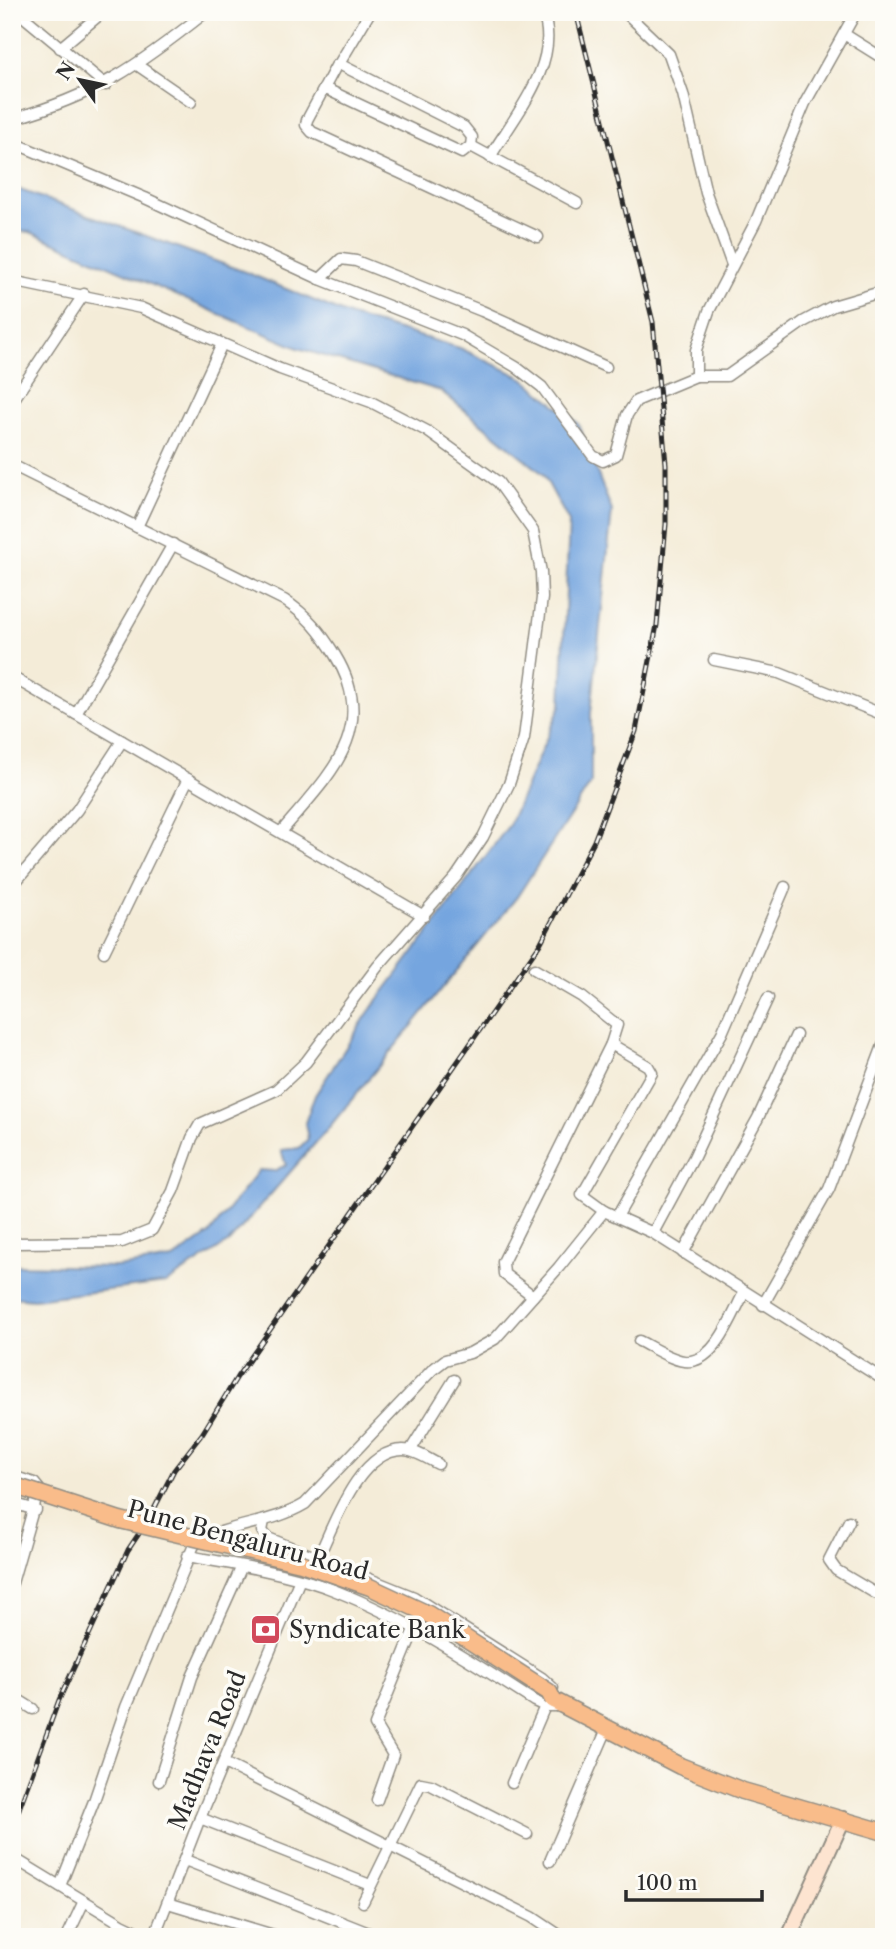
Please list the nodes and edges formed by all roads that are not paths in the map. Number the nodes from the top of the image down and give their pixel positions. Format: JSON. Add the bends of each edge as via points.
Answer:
{"nodes":[{"id":1,"x":17,"y":12,"type":"edge"},
{"id":2,"x":103,"y":12,"type":"edge"},
{"id":3,"x":206,"y":12,"type":"edge"},
{"id":4,"x":370,"y":12,"type":"edge"},
{"id":5,"x":542,"y":12,"type":"edge"},
{"id":6,"x":625,"y":12,"type":"edge"},
{"id":7,"x":856,"y":12,"type":"edge"},
{"id":8,"x":12,"y":18,"type":"edge"},
{"id":9,"x":844,"y":34,"type":"junction"},
{"id":10,"x":60,"y":48,"type":"junction"},
{"id":11,"x":884,"y":59,"type":"edge"},
{"id":12,"x":339,"y":64,"type":"junction"},
{"id":13,"x":137,"y":65,"type":"junction"},
{"id":14,"x":106,"y":85,"type":"junction"},
{"id":15,"x":324,"y":88,"type":"junction"},
{"id":16,"x":191,"y":102,"type":"dead end"},
{"id":17,"x":12,"y":119,"type":"edge"},
{"id":18,"x":12,"y":142,"type":"edge"},
{"id":19,"x":471,"y":146,"type":"junction"},
{"id":20,"x":490,"y":157,"type":"junction"},
{"id":21,"x":577,"y":203,"type":"dead end"},
{"id":22,"x":538,"y":237,"type":"dead end"},
{"id":23,"x":733,"y":265,"type":"junction"},
{"id":24,"x":320,"y":279,"type":"junction"},
{"id":25,"x":12,"y":281,"type":"edge"},
{"id":26,"x":884,"y":291,"type":"edge"},
{"id":27,"x":84,"y":294,"type":"junction"},
{"id":28,"x":222,"y":344,"type":"junction"},
{"id":29,"x":606,"y":368,"type":"dead end"},
{"id":30,"x":696,"y":376,"type":"junction"},
{"id":31,"x":12,"y":402,"type":"edge"},
{"id":32,"x":12,"y":464,"type":"edge"},
{"id":33,"x":137,"y":527,"type":"junction"},
{"id":34,"x":173,"y":544,"type":"junction"},
{"id":35,"x":713,"y":660,"type":"dead end"},
{"id":36,"x":12,"y":677,"type":"edge"},
{"id":37,"x":76,"y":714,"type":"junction"},
{"id":38,"x":884,"y":715,"type":"edge"},
{"id":39,"x":122,"y":741,"type":"junction"},
{"id":40,"x":188,"y":779,"type":"junction"},
{"id":41,"x":281,"y":832,"type":"junction"},
{"id":42,"x":12,"y":886,"type":"edge"},
{"id":43,"x":785,"y":887,"type":"dead end"},
{"id":44,"x":424,"y":916,"type":"junction"},
{"id":45,"x":104,"y":952,"type":"dead end"},
{"id":46,"x":534,"y":969,"type":"dead end"},
{"id":47,"x":768,"y":998,"type":"dead end"},
{"id":48,"x":796,"y":1035,"type":"dead end"},
{"id":49,"x":884,"y":1043,"type":"edge"},
{"id":50,"x":611,"y":1044,"type":"junction"},
{"id":51,"x":604,"y":1211,"type":"junction"},
{"id":52,"x":618,"y":1215,"type":"junction"},
{"id":53,"x":653,"y":1233,"type":"junction"},
{"id":54,"x":12,"y":1243,"type":"edge"},
{"id":55,"x":683,"y":1253,"type":"junction"},
{"id":56,"x":744,"y":1293,"type":"junction"},
{"id":57,"x":533,"y":1296,"type":"junction"},
{"id":58,"x":763,"y":1305,"type":"junction"},
{"id":59,"x":639,"y":1341,"type":"dead end"},
{"id":60,"x":454,"y":1380,"type":"dead end"},
{"id":61,"x":884,"y":1380,"type":"edge"},
{"id":62,"x":410,"y":1451,"type":"junction"},
{"id":63,"x":439,"y":1464,"type":"dead end"},
{"id":64,"x":12,"y":1476,"type":"edge"},
{"id":65,"x":12,"y":1485,"type":"edge"},
{"id":66,"x":12,"y":1495,"type":"edge"},
{"id":67,"x":12,"y":1503,"type":"edge"},
{"id":68,"x":36,"y":1510,"type":"junction"},
{"id":69,"x":264,"y":1521,"type":"junction"},
{"id":70,"x":849,"y":1521,"type":"dead end"},
{"id":71,"x":187,"y":1556,"type":"junction"},
{"id":72,"x":318,"y":1558,"type":"junction"},
{"id":73,"x":242,"y":1566,"type":"junction"},
{"id":74,"x":300,"y":1579,"type":"junction"},
{"id":75,"x":12,"y":1583,"type":"edge"},
{"id":76,"x":884,"y":1588,"type":"edge"},
{"id":77,"x":415,"y":1627,"type":"junction"},
{"id":78,"x":12,"y":1696,"type":"edge"},
{"id":79,"x":553,"y":1704,"type":"junction"},
{"id":80,"x":33,"y":1709,"type":"dead end"},
{"id":81,"x":607,"y":1729,"type":"junction"},
{"id":82,"x":224,"y":1763,"type":"junction"},
{"id":83,"x":159,"y":1781,"type":"dead end"},
{"id":84,"x":512,"y":1783,"type":"dead end"},
{"id":85,"x":377,"y":1800,"type":"dead end"},
{"id":86,"x":200,"y":1818,"type":"junction"},
{"id":87,"x":843,"y":1819,"type":"junction"},
{"id":88,"x":884,"y":1832,"type":"edge"},
{"id":89,"x":527,"y":1834,"type":"dead end"},
{"id":90,"x":389,"y":1847,"type":"junction"},
{"id":91,"x":12,"y":1857,"type":"edge"},
{"id":92,"x":185,"y":1860,"type":"junction"},
{"id":93,"x":550,"y":1861,"type":"dead end"},
{"id":94,"x":370,"y":1885,"type":"junction"},
{"id":95,"x":60,"y":1886,"type":"junction"},
{"id":96,"x":84,"y":1901,"type":"junction"},
{"id":97,"x":363,"y":1902,"type":"dead end"},
{"id":98,"x":168,"y":1903,"type":"junction"},
{"id":99,"x":67,"y":1937,"type":"edge"},
{"id":100,"x":149,"y":1937,"type":"edge"},
{"id":101,"x":154,"y":1937,"type":"edge"},
{"id":102,"x":280,"y":1937,"type":"edge"},
{"id":103,"x":379,"y":1937,"type":"edge"},
{"id":104,"x":562,"y":1937,"type":"edge"},
{"id":105,"x":789,"y":1937,"type":"edge"}],
"edges":[{"from":1,"to":8,"type":"street"},
{"from":1,"to":10,"type":"street"},
{"from":2,"to":10,"type":"street"},
{"from":3,"to":13,"type":"street"},
{"from":4,"to":12,"type":"street"},
{"from":5,"to":20,"type":"street","via":[[547,24],[545,57]]},
{"from":6,"to":23,"type":"street","via":[[668,54],[683,94],[706,193]]},
{"from":7,"to":9,"type":"street"},
{"from":9,"to":11,"type":"street"},
{"from":9,"to":23,"type":"street","via":[[806,103]]},
{"from":10,"to":14,"type":"street"},
{"from":12,"to":15,"type":"street"},
{"from":12,"to":19,"type":"street","via":[[464,127],[472,137]]},
{"from":13,"to":14,"type":"street"},
{"from":13,"to":16,"type":"street"},
{"from":14,"to":17,"type":"street","via":[[61,105]]},
{"from":15,"to":19,"type":"street","via":[[462,153]]},
{"from":15,"to":22,"type":"street","via":[[307,120],[312,132]]},
{"from":18,"to":24,"type":"street"},
{"from":19,"to":20,"type":"street"},
{"from":20,"to":21,"type":"street"},
{"from":23,"to":30,"type":"street","via":[[701,332]]},
{"from":24,"to":29,"type":"street","via":[[341,258],[356,261]]},
{"from":24,"to":30,"type":"street","via":[[462,335],[516,367],[542,387],[593,456],[603,461],[616,456],[627,415],[636,401]]},
{"from":25,"to":27,"type":"street"},
{"from":26,"to":30,"type":"street","via":[[833,306],[803,322],[727,376]]},
{"from":27,"to":28,"type":"street","via":[[141,308]]},
{"from":27,"to":31,"type":"street"},
{"from":28,"to":33,"type":"street"},
{"from":28,"to":44,"type":"street","via":[[371,402],[427,431],[498,482],[533,531],[542,598],[524,738],[509,784],[483,837]]},
{"from":32,"to":33,"type":"street"},
{"from":33,"to":34,"type":"street"},
{"from":34,"to":37,"type":"street"},
{"from":34,"to":41,"type":"street","via":[[298,609],[329,645],[349,683],[354,724],[348,744]]},
{"from":35,"to":38,"type":"street","via":[[779,673]]},
{"from":36,"to":37,"type":"street"},
{"from":37,"to":39,"type":"street"},
{"from":39,"to":40,"type":"street"},
{"from":39,"to":42,"type":"street","via":[[77,810]]},
{"from":40,"to":41,"type":"street"},
{"from":40,"to":45,"type":"street"},
{"from":41,"to":44,"type":"street"},
{"from":43,"to":52,"type":"street","via":[[722,1033]]},
{"from":44,"to":54,"type":"street","via":[[378,966],[291,1078],[267,1095],[200,1124],[152,1230],[122,1242]]},
{"from":46,"to":50,"type":"street","via":[[614,1020],[617,1029]]},
{"from":47,"to":53,"type":"street"},
{"from":48,"to":55,"type":"street","via":[[758,1118]]},
{"from":49,"to":58,"type":"street","via":[[829,1189]]},
{"from":50,"to":51,"type":"street","via":[[652,1073],[582,1191]]},
{"from":50,"to":57,"type":"street","via":[[503,1262],[504,1274]]},
{"from":51,"to":52,"type":"street"},
{"from":51,"to":57,"type":"street"},
{"from":52,"to":53,"type":"street"},
{"from":53,"to":55,"type":"street"},
{"from":55,"to":56,"type":"street"},
{"from":56,"to":58,"type":"street"},
{"from":56,"to":59,"type":"street","via":[[717,1340],[700,1358],[684,1361]]},
{"from":57,"to":69,"type":"street","via":[[485,1346],[445,1360],[432,1370],[305,1504]]},
{"from":58,"to":61,"type":"street"},
{"from":60,"to":62,"type":"street"},
{"from":62,"to":63,"type":"street"},
{"from":62,"to":72,"type":"street","via":[[384,1454],[367,1466]]},
{"from":64,"to":68,"type":"street","via":[[37,1485]]},
{"from":65,"to":79,"type":"main road","bridge":true,"via":[[120,1520],[301,1563],[370,1587],[428,1614],[549,1692]]},
{"from":66,"to":79,"type":"main road","name":"Pune Bengaluru Road","via":[[138,1536],[351,1588],[400,1611]]},
{"from":67,"to":68,"type":"street"},
{"from":68,"to":75,"type":"street"},
{"from":69,"to":71,"type":"street","via":[[206,1537]]},
{"from":69,"to":72,"type":"street","via":[[262,1531],[268,1538]]},
{"from":70,"to":76,"type":"street","via":[[829,1560],[836,1570],[873,1592]]},
{"from":71,"to":73,"type":"street"},
{"from":71,"to":95,"type":"street"},
{"from":72,"to":79,"type":"street","via":[[440,1612],[542,1678],[557,1693]]},
{"from":73,"to":74,"type":"street"},
{"from":73,"to":83,"type":"street","via":[[192,1677]]},
{"from":74,"to":77,"type":"street"},
{"from":74,"to":82,"type":"street","name":"Madhava Road"},
{"from":77,"to":79,"type":"street"},
{"from":77,"to":85,"type":"street","via":[[375,1725],[393,1755]]},
{"from":78,"to":80,"type":"street"},
{"from":79,"to":81,"type":"main road","name":"Pune Bengaluru Road"},
{"from":79,"to":84,"type":"street"},
{"from":81,"to":87,"type":"main road","name":"Pune Bengaluru Road","via":[[743,1791]]},
{"from":81,"to":93,"type":"street"},
{"from":82,"to":86,"type":"street","name":"Madhava Road"},
{"from":82,"to":90,"type":"street"},
{"from":86,"to":92,"type":"street","name":"Madhava Road"},
{"from":86,"to":94,"type":"street"},
{"from":87,"to":88,"type":"main road","name":"Pune Bengaluru Road"},
{"from":87,"to":105,"type":"street"},
{"from":89,"to":90,"type":"street","via":[[425,1783],[418,1786]]},
{"from":90,"to":94,"type":"street"},
{"from":90,"to":104,"type":"street","via":[[532,1917]]},
{"from":91,"to":95,"type":"street"},
{"from":92,"to":98,"type":"street","name":"Madhava Road"},
{"from":92,"to":103,"type":"street"},
{"from":94,"to":97,"type":"street"},
{"from":95,"to":96,"type":"street"},
{"from":96,"to":99,"type":"street"},
{"from":96,"to":100,"type":"street"},
{"from":98,"to":101,"type":"street","name":"Madhava Road"},
{"from":98,"to":102,"type":"street"}]}
